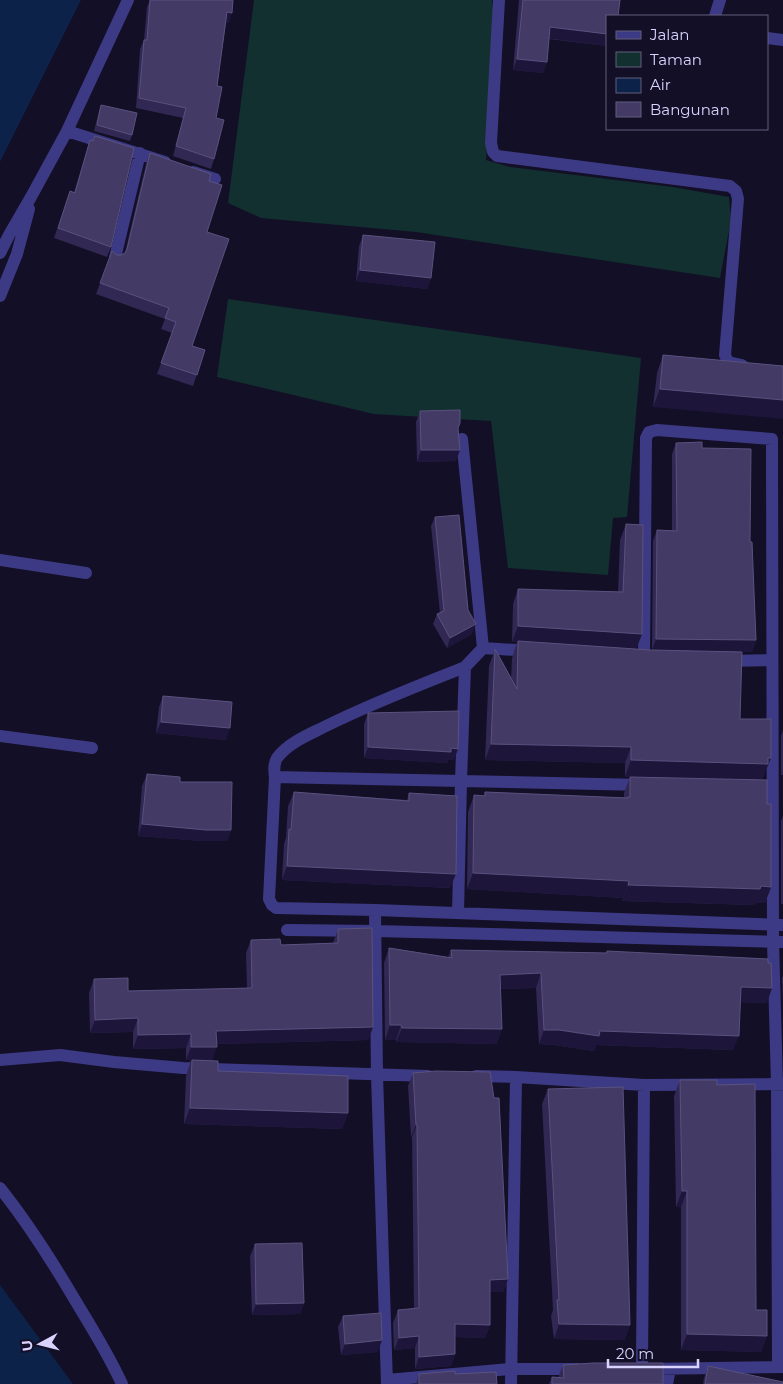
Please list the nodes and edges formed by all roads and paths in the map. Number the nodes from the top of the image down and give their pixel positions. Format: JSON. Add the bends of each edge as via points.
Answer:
{"nodes":[{"id":1,"x":128,"y":0,"type":"edge"},
{"id":2,"x":499,"y":0,"type":"edge"},
{"id":3,"x":720,"y":0,"type":"edge"},
{"id":4,"x":715,"y":15,"type":"edge"},
{"id":5,"x":768,"y":38,"type":"edge"},
{"id":6,"x":783,"y":40,"type":"edge"},
{"id":7,"x":68,"y":130,"type":"junction"},
{"id":8,"x":140,"y":153,"type":"junction"},
{"id":9,"x":215,"y":179,"type":"dead end"},
{"id":10,"x":31,"y":197,"type":"junction"},
{"id":11,"x":0,"y":253,"type":"edge"},
{"id":12,"x":115,"y":258,"type":"edge"},
{"id":13,"x":0,"y":296,"type":"edge"},
{"id":14,"x":754,"y":367,"type":"edge"},
{"id":15,"x":462,"y":439,"type":"dead end"},
{"id":16,"x":778,"y":440,"type":"edge"},
{"id":17,"x":0,"y":560,"type":"edge"},
{"id":18,"x":86,"y":573,"type":"dead end"},
{"id":19,"x":483,"y":648,"type":"junction"},
{"id":20,"x":542,"y":652,"type":"edge"},
{"id":21,"x":621,"y":657,"type":"edge"},
{"id":22,"x":717,"y":660,"type":"edge"},
{"id":23,"x":772,"y":660,"type":"junction"},
{"id":24,"x":465,"y":667,"type":"junction"},
{"id":25,"x":0,"y":736,"type":"edge"},
{"id":26,"x":92,"y":748,"type":"dead end"},
{"id":27,"x":275,"y":777,"type":"junction"},
{"id":28,"x":461,"y":781,"type":"junction"},
{"id":29,"x":656,"y":786,"type":"edge"},
{"id":30,"x":773,"y":789,"type":"edge"},
{"id":31,"x":375,"y":910,"type":"junction"},
{"id":32,"x":458,"y":913,"type":"junction"},
{"id":33,"x":597,"y":918,"type":"junction"},
{"id":34,"x":778,"y":925,"type":"edge"},
{"id":35,"x":287,"y":930,"type":"dead end"},
{"id":36,"x":376,"y":931,"type":"junction"},
{"id":37,"x":595,"y":936,"type":"junction"},
{"id":38,"x":778,"y":942,"type":"edge"},
{"id":39,"x":0,"y":1060,"type":"edge"},
{"id":40,"x":377,"y":1075,"type":"junction"},
{"id":41,"x":436,"y":1076,"type":"edge"},
{"id":42,"x":466,"y":1076,"type":"edge"},
{"id":43,"x":516,"y":1077,"type":"junction"},
{"id":44,"x":780,"y":1084,"type":"edge"},
{"id":45,"x":644,"y":1085,"type":"junction"},
{"id":46,"x":0,"y":1188,"type":"edge"},
{"id":47,"x":780,"y":1366,"type":"edge"},
{"id":48,"x":510,"y":1369,"type":"junction"},
{"id":49,"x":595,"y":1369,"type":"edge"},
{"id":50,"x":670,"y":1369,"type":"junction"},
{"id":51,"x":387,"y":1382,"type":"edge"},
{"id":52,"x":122,"y":1384,"type":"edge"},
{"id":53,"x":511,"y":1384,"type":"edge"},
{"id":54,"x":667,"y":1384,"type":"edge"}],
"edges":[{"from":1,"to":7,"type":"street"},
{"from":2,"to":14,"type":"street","via":[[493,152],[497,156],[730,186],[738,198],[725,355],[728,362]]},
{"from":3,"to":4,"type":"street"},
{"from":5,"to":6,"type":"street"},
{"from":7,"to":8,"type":"street"},
{"from":7,"to":10,"type":"street"},
{"from":8,"to":9,"type":"street"},
{"from":8,"to":12,"type":"street"},
{"from":10,"to":11,"type":"street"},
{"from":10,"to":13,"type":"street","via":[[17,254]]},
{"from":15,"to":19,"type":"street"},
{"from":16,"to":21,"type":"street","via":[[649,432],[646,438],[648,658]]},
{"from":16,"to":23,"type":"street"},
{"from":17,"to":18,"type":"street"},
{"from":19,"to":20,"type":"street"},
{"from":19,"to":24,"type":"street"},
{"from":22,"to":23,"type":"street"},
{"from":23,"to":30,"type":"street"},
{"from":24,"to":27,"type":"street","via":[[358,710],[302,738],[276,760]]},
{"from":24,"to":28,"type":"street"},
{"from":25,"to":26,"type":"street"},
{"from":27,"to":28,"type":"street"},
{"from":27,"to":31,"type":"street","via":[[269,899],[272,905],[276,908]]},
{"from":28,"to":29,"type":"street"},
{"from":28,"to":32,"type":"street"},
{"from":30,"to":34,"type":"street"},
{"from":31,"to":32,"type":"street"},
{"from":31,"to":36,"type":"street"},
{"from":32,"to":33,"type":"street"},
{"from":33,"to":34,"type":"street"},
{"from":33,"to":37,"type":"street"},
{"from":34,"to":38,"type":"street"},
{"from":35,"to":36,"type":"street"},
{"from":36,"to":37,"type":"street"},
{"from":36,"to":40,"type":"street"},
{"from":37,"to":38,"type":"street"},
{"from":38,"to":44,"type":"street"},
{"from":39,"to":40,"type":"street","via":[[60,1055],[182,1068]]},
{"from":40,"to":41,"type":"street"},
{"from":40,"to":51,"type":"street"},
{"from":42,"to":43,"type":"street"},
{"from":43,"to":45,"type":"street"},
{"from":43,"to":48,"type":"street"},
{"from":44,"to":45,"type":"street"},
{"from":44,"to":47,"type":"street"},
{"from":45,"to":50,"type":"street","via":[[637,1369]]},
{"from":46,"to":52,"type":"street","via":[[56,1268]]},
{"from":47,"to":50,"type":"street"},
{"from":48,"to":49,"type":"street"},
{"from":48,"to":51,"type":"street"},
{"from":48,"to":53,"type":"street"},
{"from":50,"to":54,"type":"street"}]}
